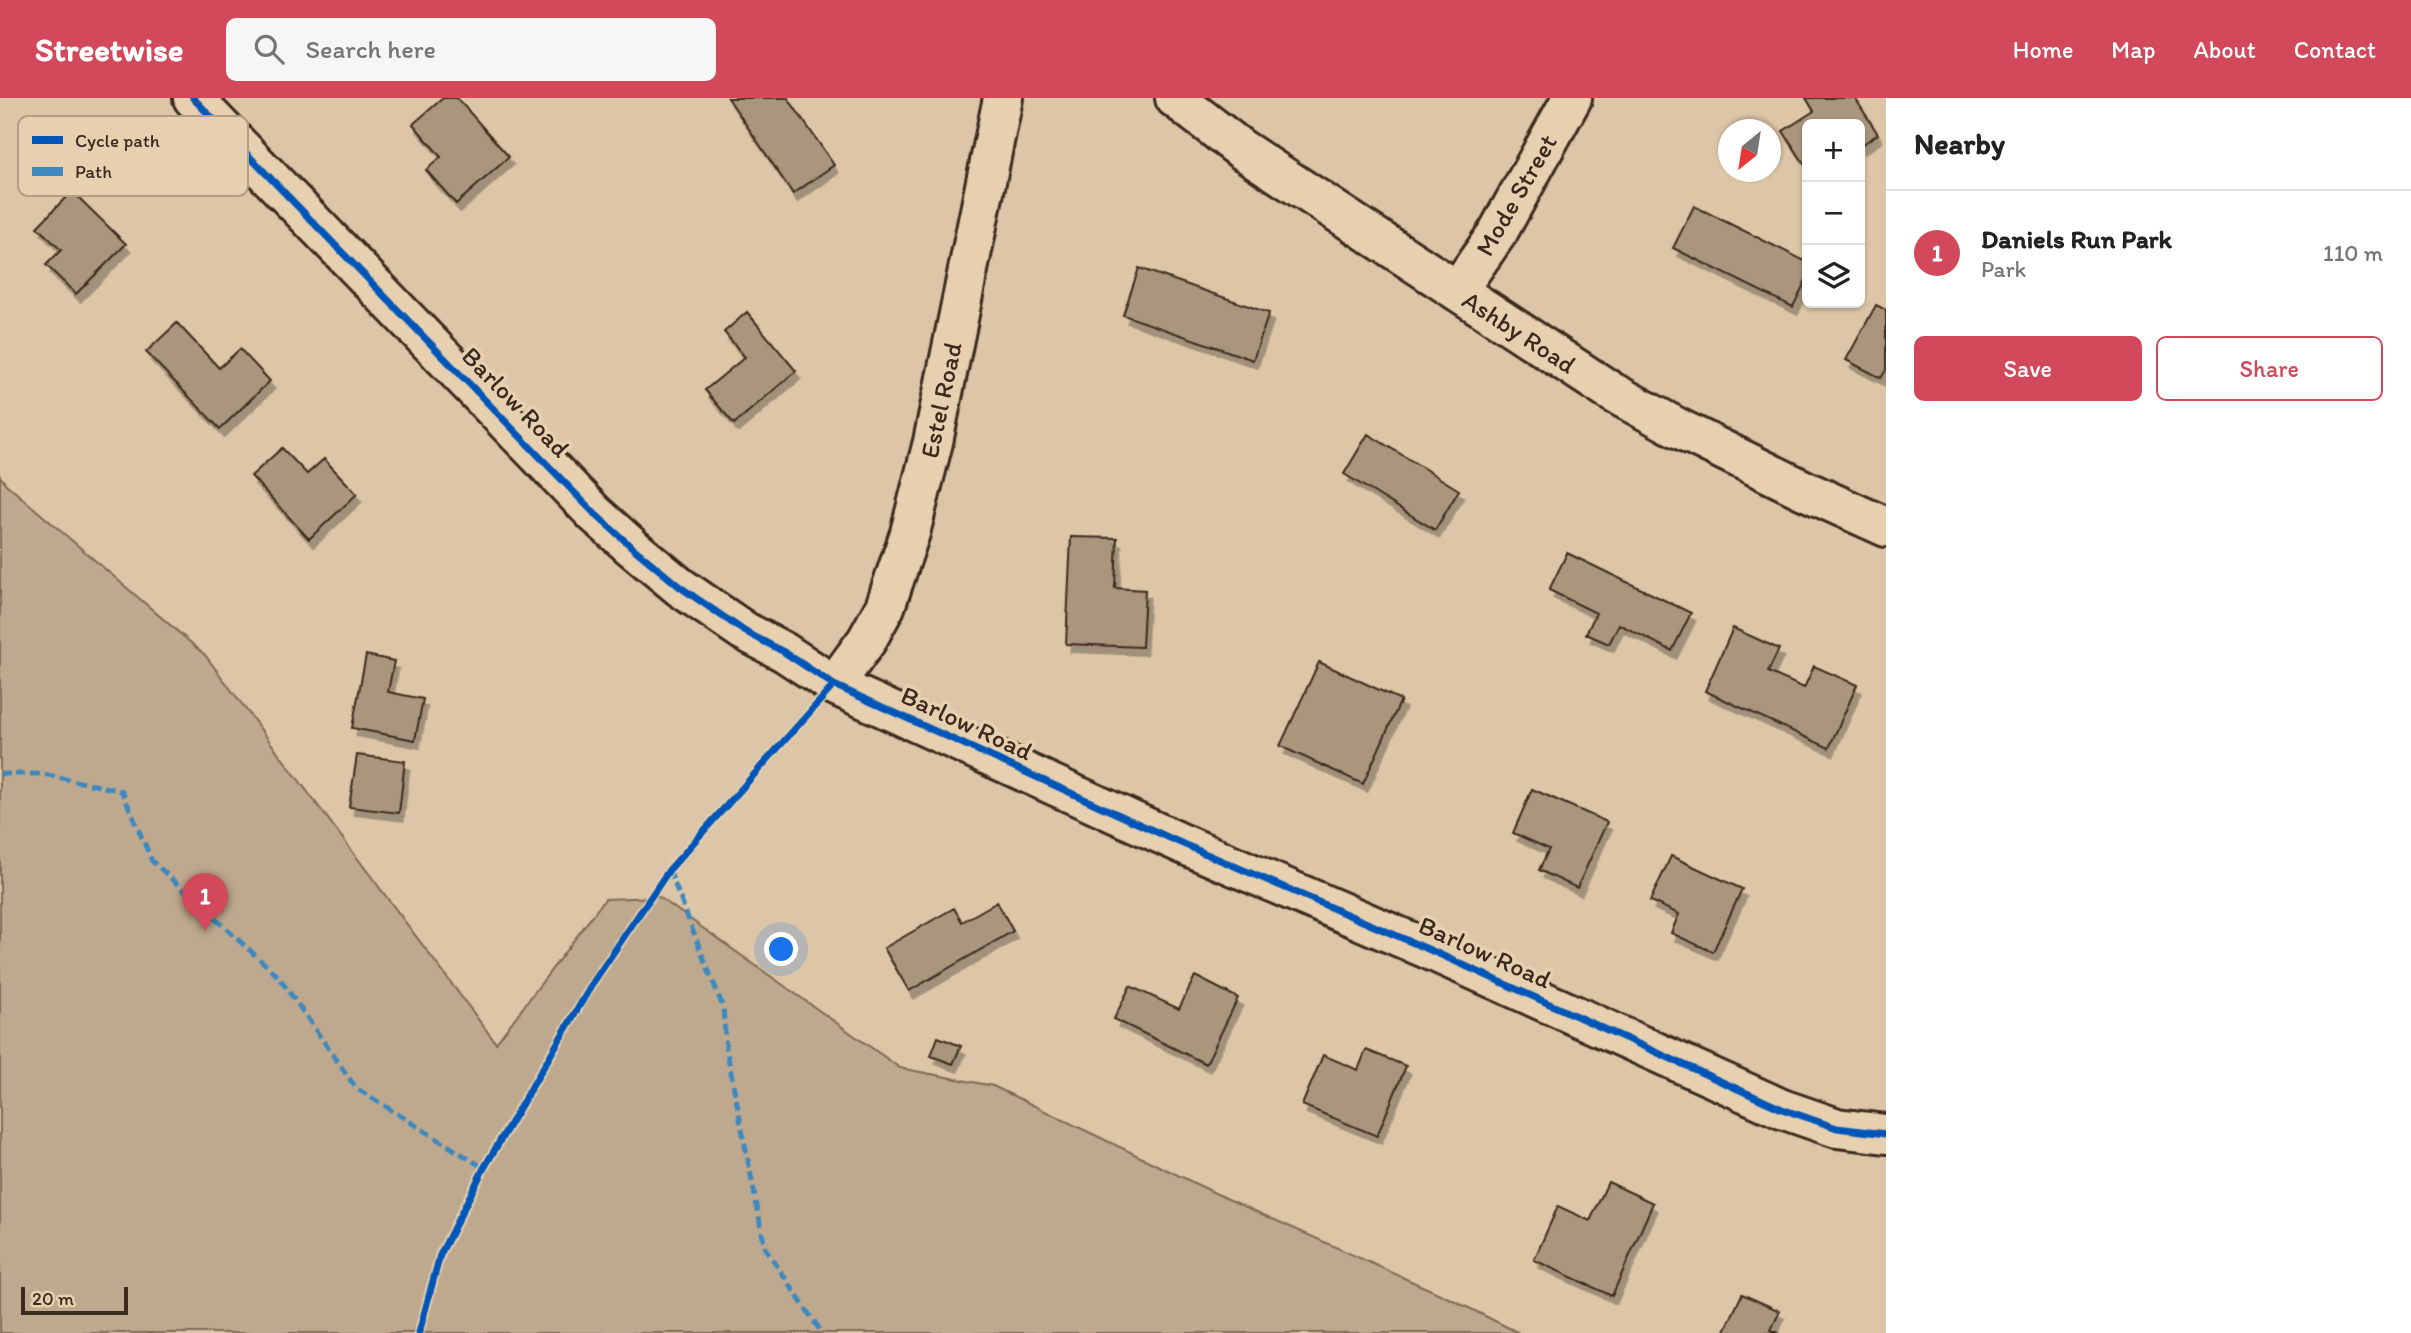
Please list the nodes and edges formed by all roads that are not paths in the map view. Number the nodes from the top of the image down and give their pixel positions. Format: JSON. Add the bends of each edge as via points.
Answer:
{"nodes":[{"id":1,"x":193,"y":98,"type":"edge"},
{"id":2,"x":1003,"y":98,"type":"edge"},
{"id":3,"x":1175,"y":98,"type":"edge"},
{"id":4,"x":1572,"y":98,"type":"edge"},
{"id":5,"x":210,"y":116,"type":"edge"},
{"id":6,"x":248,"y":155,"type":"edge"},
{"id":7,"x":1457,"y":291,"type":"junction"},
{"id":8,"x":1886,"y":527,"type":"edge"},
{"id":9,"x":834,"y":685,"type":"junction"},
{"id":10,"x":1886,"y":1134,"type":"edge"}],
"edges":[{"from":1,"to":5,"type":"street","name":"Barlow Road"},
{"from":2,"to":9,"type":"street","name":"Estel Road","via":[[910,533],[885,607]]},
{"from":3,"to":7,"type":"street","name":"Ashby Road","via":[[1241,149]]},
{"from":4,"to":7,"type":"street","name":"Mode Street","via":[[1498,232]]},
{"from":6,"to":9,"type":"street","name":"Barlow Road","via":[[632,548],[744,631]]},
{"from":7,"to":8,"type":"street","name":"Ashby Road","via":[[1610,391],[1804,491]]},
{"from":9,"to":10,"type":"street","name":"Barlow Road","via":[[1782,1109],[1837,1128]]}]}
